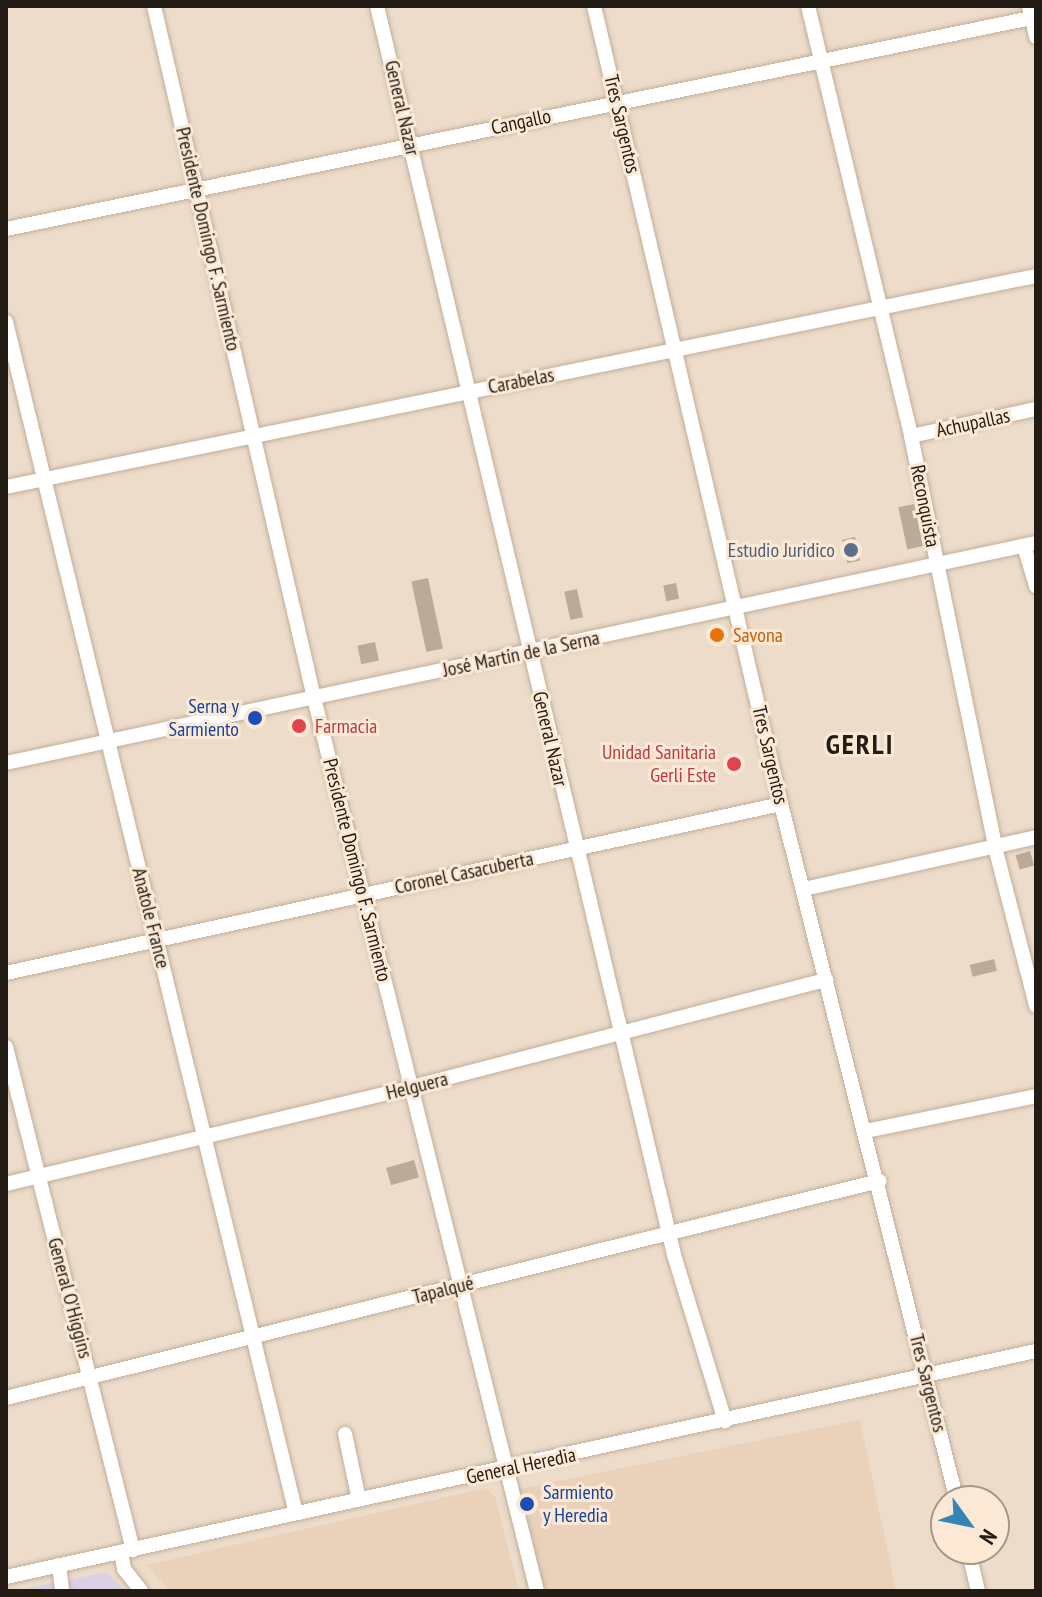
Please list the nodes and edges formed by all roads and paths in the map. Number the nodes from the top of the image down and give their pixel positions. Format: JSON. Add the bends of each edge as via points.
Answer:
{"nodes":[{"id":1,"x":154,"y":6,"type":"edge"},
{"id":2,"x":377,"y":6,"type":"edge"},
{"id":3,"x":594,"y":6,"type":"edge"},
{"id":4,"x":808,"y":6,"type":"edge"},
{"id":5,"x":1032,"y":13,"type":"edge"},
{"id":6,"x":1036,"y":37,"type":"edge"},
{"id":7,"x":821,"y":61,"type":"junction"},
{"id":8,"x":617,"y":102,"type":"junction"},
{"id":9,"x":411,"y":144,"type":"junction"},
{"id":10,"x":198,"y":189,"type":"junction"},
{"id":11,"x":6,"y":229,"type":"edge"},
{"id":12,"x":1036,"y":276,"type":"edge"},
{"id":13,"x":882,"y":307,"type":"junction"},
{"id":14,"x":6,"y":322,"type":"edge"},
{"id":15,"x":674,"y":350,"type":"junction"},
{"id":16,"x":466,"y":392,"type":"junction"},
{"id":17,"x":1036,"y":409,"type":"edge"},
{"id":18,"x":911,"y":436,"type":"junction"},
{"id":19,"x":254,"y":437,"type":"junction"},
{"id":20,"x":45,"y":479,"type":"junction"},
{"id":21,"x":6,"y":487,"type":"edge"},
{"id":22,"x":1030,"y":544,"type":"edge"},
{"id":23,"x":936,"y":563,"type":"junction"},
{"id":24,"x":1036,"y":586,"type":"edge"},
{"id":25,"x":736,"y":606,"type":"junction"},
{"id":26,"x":530,"y":653,"type":"junction"},
{"id":27,"x":314,"y":698,"type":"junction"},
{"id":28,"x":104,"y":740,"type":"junction"},
{"id":29,"x":6,"y":763,"type":"edge"},
{"id":30,"x":781,"y":804,"type":"junction"},
{"id":31,"x":1036,"y":837,"type":"edge"},
{"id":32,"x":995,"y":847,"type":"junction"},
{"id":33,"x":575,"y":849,"type":"junction"},
{"id":34,"x":804,"y":889,"type":"junction"},
{"id":35,"x":364,"y":894,"type":"junction"},
{"id":36,"x":158,"y":940,"type":"junction"},
{"id":37,"x":6,"y":973,"type":"edge"},
{"id":38,"x":826,"y":980,"type":"junction"},
{"id":39,"x":1036,"y":1006,"type":"edge"},
{"id":40,"x":621,"y":1034,"type":"junction"},
{"id":41,"x":6,"y":1047,"type":"edge"},
{"id":42,"x":412,"y":1087,"type":"junction"},
{"id":43,"x":1036,"y":1096,"type":"edge"},
{"id":44,"x":866,"y":1131,"type":"junction"},
{"id":45,"x":204,"y":1137,"type":"junction"},
{"id":46,"x":38,"y":1177,"type":"junction"},
{"id":47,"x":879,"y":1181,"type":"junction"},
{"id":48,"x":6,"y":1184,"type":"edge"},
{"id":49,"x":670,"y":1235,"type":"junction"},
{"id":50,"x":459,"y":1285,"type":"junction"},
{"id":51,"x":254,"y":1337,"type":"junction"},
{"id":52,"x":1036,"y":1351,"type":"edge"},
{"id":53,"x":927,"y":1377,"type":"junction"},
{"id":54,"x":91,"y":1378,"type":"junction"},
{"id":55,"x":6,"y":1398,"type":"edge"},
{"id":56,"x":725,"y":1421,"type":"junction"},
{"id":57,"x":345,"y":1434,"type":"dead end"},
{"id":58,"x":506,"y":1469,"type":"junction"},
{"id":59,"x":953,"y":1485,"type":"edge"},
{"id":60,"x":359,"y":1500,"type":"junction"},
{"id":61,"x":296,"y":1513,"type":"junction"},
{"id":62,"x":127,"y":1551,"type":"junction"},
{"id":63,"x":59,"y":1565,"type":"junction"},
{"id":64,"x":972,"y":1565,"type":"edge"},
{"id":65,"x":6,"y":1577,"type":"edge"},
{"id":66,"x":62,"y":1591,"type":"edge"},
{"id":67,"x":141,"y":1591,"type":"edge"},
{"id":68,"x":537,"y":1591,"type":"edge"},
{"id":69,"x":978,"y":1591,"type":"edge"}],
"edges":[{"from":1,"to":10,"type":"street","name":"Presidente Domingo F. Sarmiento"},
{"from":2,"to":9,"type":"street","name":"General Nazar"},
{"from":3,"to":8,"type":"street","name":"Tres Sargentos"},
{"from":4,"to":7,"type":"street","name":"Reconquista"},
{"from":5,"to":6,"type":"street"},
{"from":5,"to":7,"type":"street","name":"Cangallo"},
{"from":7,"to":8,"type":"street","name":"Cangallo"},
{"from":7,"to":13,"type":"street","name":"Reconquista"},
{"from":8,"to":9,"type":"street","name":"Cangallo"},
{"from":8,"to":15,"type":"street","name":"Tres Sargentos"},
{"from":9,"to":10,"type":"street","name":"Cangallo"},
{"from":9,"to":16,"type":"street","name":"General Nazar"},
{"from":10,"to":11,"type":"street","name":"Cangallo"},
{"from":10,"to":19,"type":"street","name":"Presidente Domingo F. Sarmiento"},
{"from":12,"to":13,"type":"street","name":"Carabelas"},
{"from":13,"to":15,"type":"street","name":"Carabelas"},
{"from":13,"to":18,"type":"street","name":"Reconquista"},
{"from":14,"to":20,"type":"street","name":"Anatole France"},
{"from":15,"to":16,"type":"street","name":"Carabelas"},
{"from":15,"to":25,"type":"street","name":"Tres Sargentos"},
{"from":16,"to":19,"type":"street","name":"Carabelas"},
{"from":16,"to":26,"type":"street","name":"General Nazar"},
{"from":17,"to":18,"type":"street","name":"Achupallas"},
{"from":18,"to":23,"type":"street","name":"Reconquista"},
{"from":19,"to":20,"type":"street","name":"Carabelas"},
{"from":19,"to":27,"type":"street","name":"Presidente Domingo F. Sarmiento"},
{"from":20,"to":21,"type":"street","name":"Carabelas"},
{"from":20,"to":28,"type":"street","name":"Anatole France"},
{"from":22,"to":23,"type":"street","name":"José Martín de la Serna"},
{"from":22,"to":24,"type":"street"},
{"from":23,"to":25,"type":"street","name":"José Martín de la Serna"},
{"from":23,"to":32,"type":"street","name":"Reconquista"},
{"from":25,"to":26,"type":"street","name":"José Martín de la Serna"},
{"from":25,"to":30,"type":"street","name":"Tres Sargentos"},
{"from":26,"to":27,"type":"street","name":"José Martín de la Serna"},
{"from":26,"to":33,"type":"street","name":"General Nazar"},
{"from":27,"to":28,"type":"street","name":"José Martín de la Serna"},
{"from":27,"to":35,"type":"street","name":"Presidente Domingo F. Sarmiento"},
{"from":28,"to":29,"type":"street","name":"José Martín de la Serna"},
{"from":28,"to":36,"type":"street","name":"Anatole France"},
{"from":30,"to":33,"type":"street","name":"Coronel Casacuberta"},
{"from":30,"to":34,"type":"street","name":"Tres Sargentos"},
{"from":31,"to":32,"type":"street"},
{"from":32,"to":34,"type":"street"},
{"from":32,"to":39,"type":"street","name":"Reconquista"},
{"from":33,"to":35,"type":"street","name":"Coronel Casacuberta"},
{"from":33,"to":40,"type":"street","name":"General Nazar"},
{"from":34,"to":38,"type":"street","name":"Tres Sargentos"},
{"from":35,"to":36,"type":"street","name":"Coronel Casacuberta"},
{"from":35,"to":42,"type":"street","name":"Presidente Domingo F. Sarmiento"},
{"from":36,"to":37,"type":"street","name":"Coronel Casacuberta"},
{"from":36,"to":45,"type":"street","name":"Anatole France"},
{"from":38,"to":40,"type":"street","name":"Helguera"},
{"from":38,"to":44,"type":"street","name":"Tres Sargentos"},
{"from":40,"to":42,"type":"street","name":"Helguera"},
{"from":40,"to":49,"type":"street","name":"General Nazar"},
{"from":41,"to":46,"type":"street","name":"General O'Higgins"},
{"from":42,"to":45,"type":"street","name":"Helguera"},
{"from":42,"to":50,"type":"street","name":"Presidente Domingo F. Sarmiento"},
{"from":43,"to":44,"type":"street"},
{"from":44,"to":47,"type":"street","name":"Tres Sargentos"},
{"from":45,"to":46,"type":"street","name":"Helguera"},
{"from":45,"to":51,"type":"street","name":"Anatole France"},
{"from":46,"to":48,"type":"street","name":"Helguera"},
{"from":46,"to":54,"type":"street","name":"General O'Higgins"},
{"from":47,"to":49,"type":"street","name":"Tapalqué"},
{"from":47,"to":53,"type":"street","name":"Tres Sargentos"},
{"from":49,"to":50,"type":"street","name":"Tapalqué"},
{"from":49,"to":56,"type":"street","name":"General Nazar"},
{"from":50,"to":51,"type":"street","name":"Tapalqué"},
{"from":50,"to":58,"type":"street","name":"Presidente Domingo F. Sarmiento"},
{"from":51,"to":54,"type":"street","name":"Tapalqué"},
{"from":51,"to":61,"type":"street","name":"Anatole France"},
{"from":52,"to":53,"type":"street","name":"General Heredia"},
{"from":53,"to":56,"type":"street","name":"General Heredia"},
{"from":53,"to":59,"type":"street","name":"Tres Sargentos"},
{"from":54,"to":55,"type":"street","name":"Tapalqué"},
{"from":54,"to":62,"type":"street","name":"General O'Higgins"},
{"from":56,"to":58,"type":"street","name":"General Heredia"},
{"from":57,"to":60,"type":"street"},
{"from":58,"to":60,"type":"street","name":"General Heredia"},
{"from":58,"to":68,"type":"street","name":"Presidente Domingo F. Sarmiento"},
{"from":60,"to":61,"type":"street","name":"General Heredia"},
{"from":61,"to":62,"type":"street","name":"General Heredia"},
{"from":62,"to":63,"type":"street","name":"General Heredia"},
{"from":62,"to":67,"type":"street","name":"General O'Higgins","via":[[124,1569]]},
{"from":63,"to":65,"type":"street","name":"General Heredia"},
{"from":63,"to":66,"type":"street"},
{"from":64,"to":69,"type":"street"}]}
